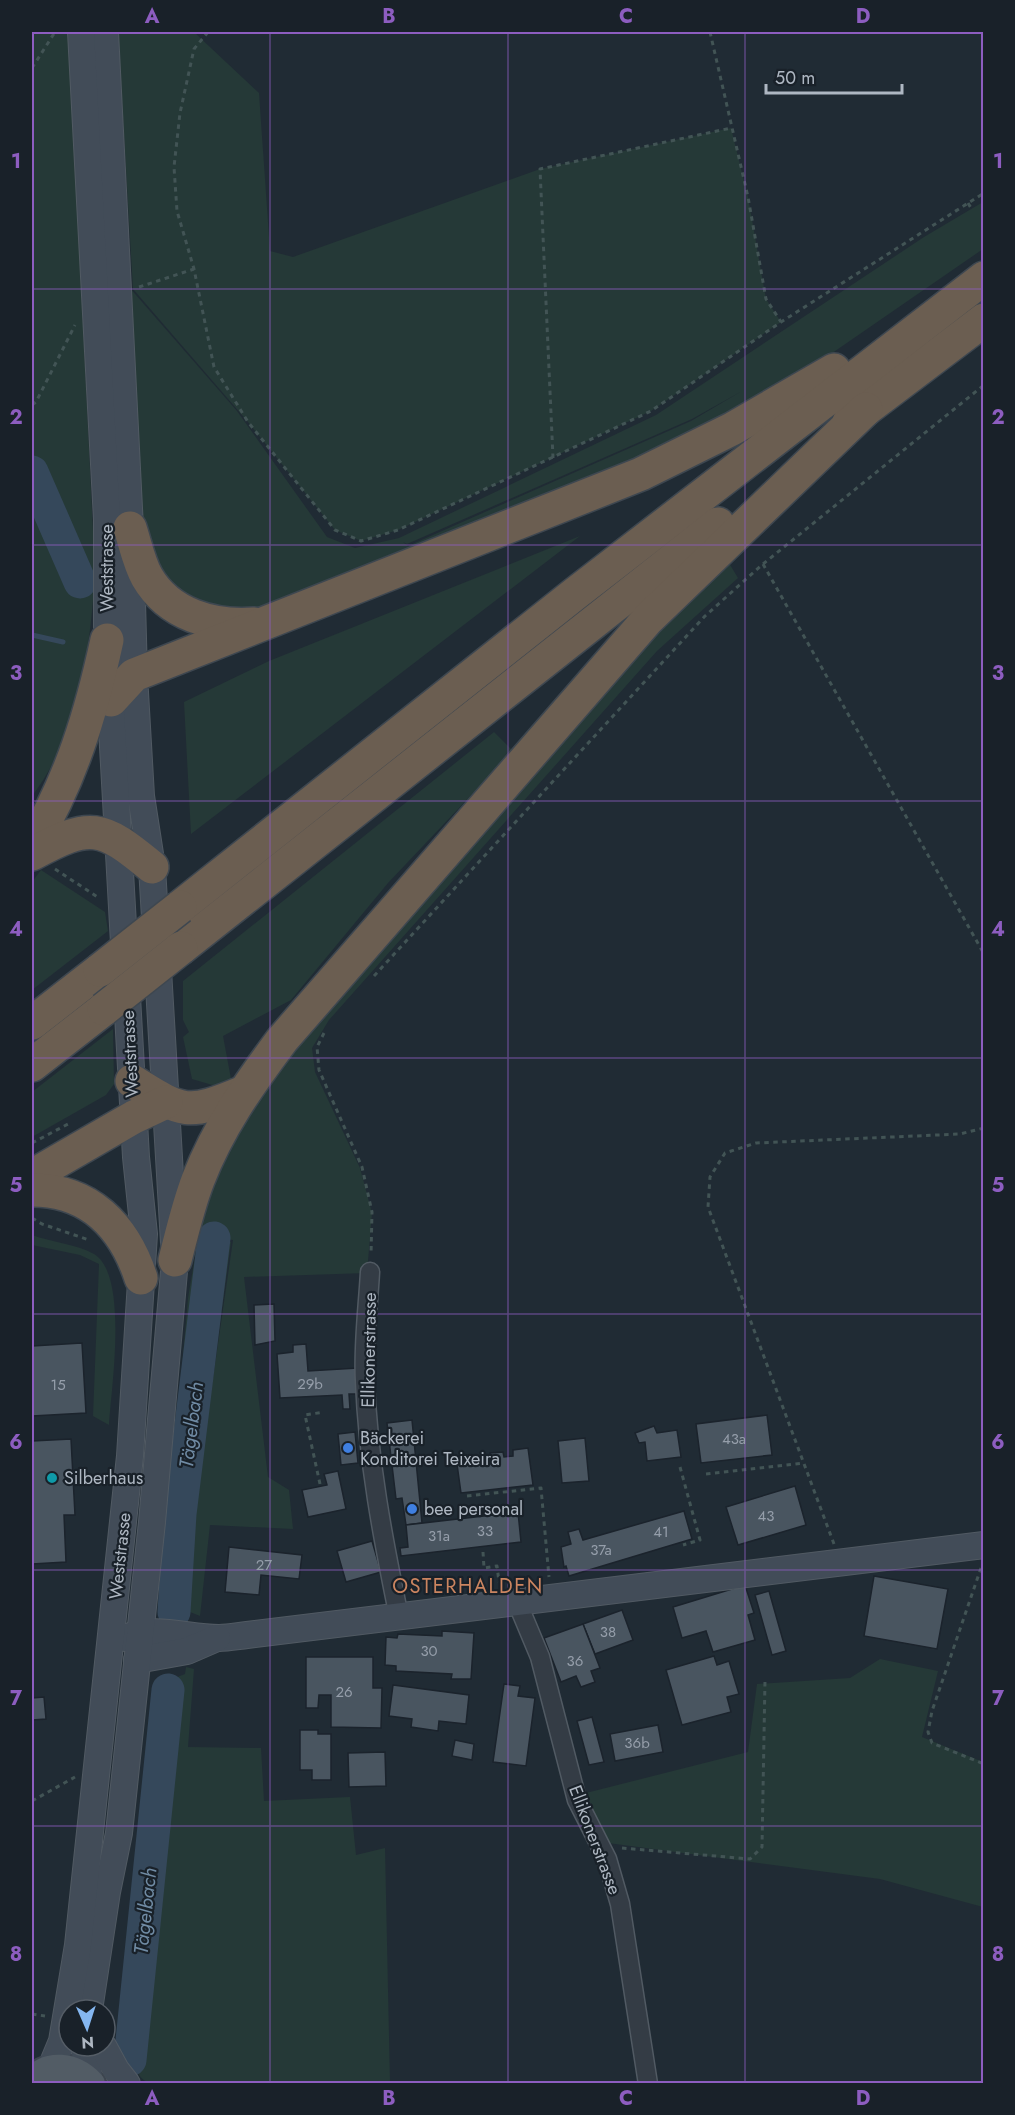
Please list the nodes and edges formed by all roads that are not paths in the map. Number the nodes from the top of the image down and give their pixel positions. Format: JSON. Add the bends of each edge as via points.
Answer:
{"nodes":[{"id":1,"x":81,"y":32,"type":"edge"},
{"id":2,"x":105,"y":32,"type":"edge"},
{"id":3,"x":973,"y":286,"type":"edge"},
{"id":4,"x":984,"y":320,"type":"edge"},
{"id":5,"x":866,"y":409,"type":"junction"},
{"id":6,"x":130,"y":528,"type":"junction"},
{"id":7,"x":290,"y":615,"type":"junction"},
{"id":8,"x":107,"y":640,"type":"junction"},
{"id":9,"x":134,"y":675,"type":"junction"},
{"id":10,"x":111,"y":700,"type":"junction"},
{"id":11,"x":119,"y":840,"type":"junction"},
{"id":12,"x":32,"y":845,"type":"edge"},
{"id":13,"x":32,"y":854,"type":"edge"},
{"id":14,"x":152,"y":867,"type":"junction"},
{"id":15,"x":32,"y":1023,"type":"edge"},
{"id":16,"x":32,"y":1065,"type":"edge"},
{"id":17,"x":132,"y":1081,"type":"junction"},
{"id":18,"x":244,"y":1092,"type":"junction"},
{"id":19,"x":166,"y":1102,"type":"junction"},
{"id":20,"x":134,"y":1117,"type":"junction"},
{"id":21,"x":32,"y":1176,"type":"edge"},
{"id":22,"x":32,"y":1190,"type":"edge"},
{"id":23,"x":175,"y":1260,"type":"junction"},
{"id":24,"x":370,"y":1272,"type":"road end"},
{"id":25,"x":141,"y":1278,"type":"junction"},
{"id":26,"x":984,"y":1545,"type":"edge"},
{"id":27,"x":517,"y":1602,"type":"junction"},
{"id":28,"x":398,"y":1611,"type":"junction"},
{"id":29,"x":145,"y":1632,"type":"junction"},
{"id":30,"x":188,"y":1642,"type":"junction"},
{"id":31,"x":109,"y":1652,"type":"junction"},
{"id":32,"x":143,"y":1660,"type":"junction"},
{"id":33,"x":94,"y":1984,"type":"junction"},
{"id":34,"x":91,"y":1998,"type":"edge"},
{"id":35,"x":96,"y":1998,"type":"edge"},
{"id":36,"x":86,"y":2058,"type":"edge"},
{"id":37,"x":110,"y":2058,"type":"edge"},
{"id":38,"x":37,"y":2078,"type":"edge"},
{"id":39,"x":91,"y":2083,"type":"edge"},
{"id":40,"x":128,"y":2084,"type":"edge"},
{"id":41,"x":648,"y":2084,"type":"edge"}],
"edges":[{"from":1,"to":8,"type":"main road","name":"Weststrasse","via":[[107,520]]},
{"from":2,"to":6,"type":"main road","name":"Weststrasse"},
{"from":3,"to":7,"type":"highway","via":[[763,412],[676,458]]},
{"from":3,"to":15,"type":"highway","bridge":true,"via":[[567,600]]},
{"from":4,"to":5,"type":"highway"},
{"from":5,"to":16,"type":"highway","bridge":true},
{"from":5,"to":18,"type":"highway","via":[[648,619],[346,964]]},
{"from":6,"to":7,"type":"highway","via":[[146,577],[165,598],[189,614],[228,625],[254,624]]},
{"from":6,"to":9,"type":"main road","name":"Weststrasse"},
{"from":7,"to":9,"type":"highway"},
{"from":8,"to":10,"type":"main road","name":"Weststrasse"},
{"from":8,"to":12,"type":"highway","via":[[80,748]]},
{"from":9,"to":10,"type":"highway"},
{"from":9,"to":14,"type":"main road","name":"Weststrasse","via":[[141,796]]},
{"from":10,"to":11,"type":"main road","name":"Weststrasse"},
{"from":11,"to":13,"type":"highway","via":[[83,832]]},
{"from":11,"to":14,"type":"highway"},
{"from":11,"to":17,"type":"main road","name":"Weststrasse"},
{"from":14,"to":19,"type":"main road","name":"Weststrasse"},
{"from":17,"to":19,"type":"highway"},
{"from":17,"to":20,"type":"main road","name":"Weststrasse"},
{"from":18,"to":19,"type":"highway","via":[[203,1109]]},
{"from":18,"to":23,"type":"highway","via":[[217,1137],[198,1180]]},
{"from":19,"to":20,"type":"highway"},
{"from":19,"to":23,"type":"main road","name":"Weststrasse"},
{"from":20,"to":21,"type":"highway"},
{"from":20,"to":25,"type":"main road","name":"Weststrasse","via":[[144,1234]]},
{"from":22,"to":25,"type":"highway","via":[[68,1195],[100,1212],[123,1237]]},
{"from":23,"to":29,"type":"main road","name":"Weststrasse"},
{"from":24,"to":28,"type":"street","name":"Ellikonerstrasse","via":[[365,1379],[368,1420],[375,1498]]},
{"from":25,"to":31,"type":"main road","name":"Weststrasse","via":[[130,1456]]},
{"from":26,"to":27,"type":"main road"},
{"from":27,"to":28,"type":"main road"},
{"from":27,"to":41,"type":"street","name":"Ellikonerstrasse","via":[[540,1657],[577,1800],[607,1858],[620,1904]]},
{"from":28,"to":30,"type":"main road"},
{"from":29,"to":30,"type":"main road"},
{"from":29,"to":31,"type":"main road","via":[[125,1637]]},
{"from":29,"to":32,"type":"main road","name":"Weststrasse"},
{"from":30,"to":32,"type":"main road"},
{"from":31,"to":38,"type":"main road","name":"Weststrasse","via":[[71,1993],[62,2041]]},
{"from":32,"to":33,"type":"main road","name":"Weststrasse"},
{"from":33,"to":34,"type":"main road","name":"Weststrasse"},
{"from":33,"to":35,"type":"main road","name":"Weststrasse"},
{"from":36,"to":39,"type":"main road"},
{"from":37,"to":40,"type":"main road"},
{"from":38,"to":39,"type":"main road","via":[[72,2070]]}]}
